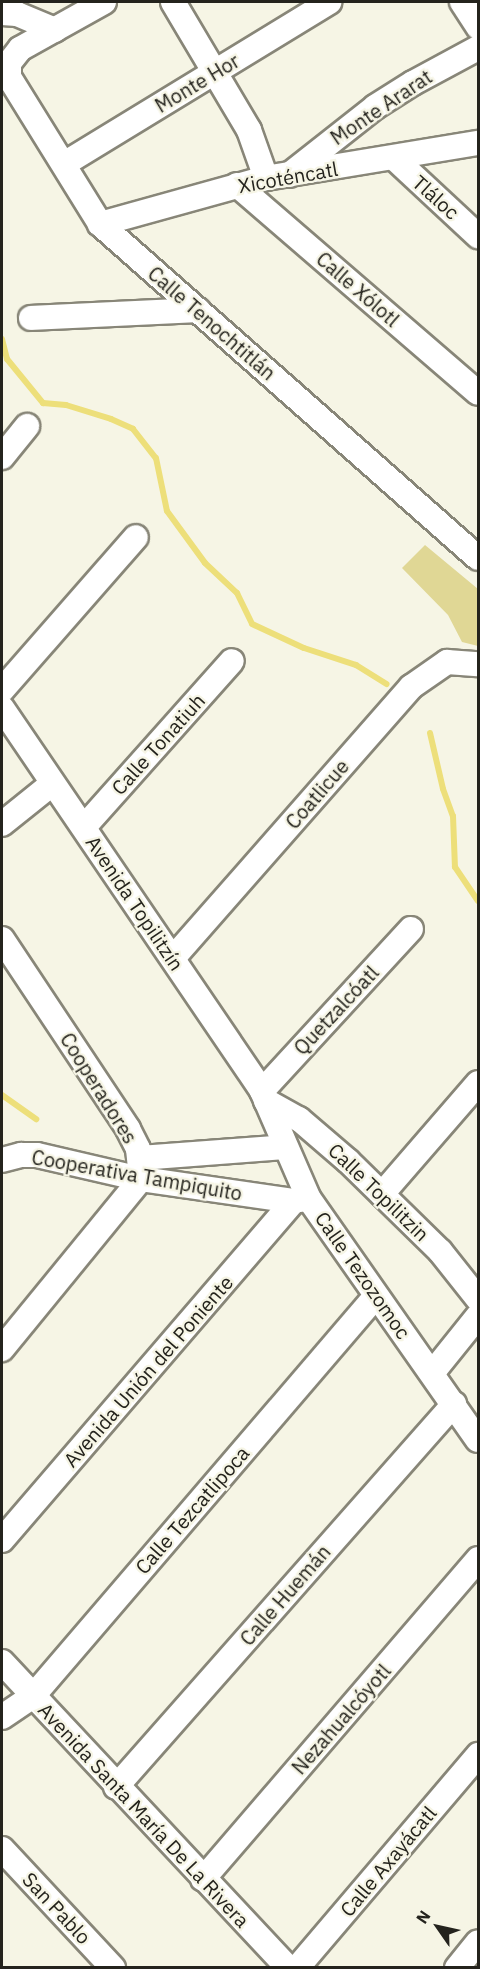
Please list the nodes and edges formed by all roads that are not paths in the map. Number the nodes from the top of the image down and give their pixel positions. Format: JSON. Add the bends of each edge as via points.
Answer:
{"nodes":[{"id":1,"x":104,"y":2,"type":"edge"},
{"id":2,"x":173,"y":2,"type":"edge"},
{"id":3,"x":329,"y":2,"type":"edge"},
{"id":4,"x":462,"y":2,"type":"edge"},
{"id":5,"x":2,"y":13,"type":"edge"},
{"id":6,"x":478,"y":27,"type":"edge"},
{"id":7,"x":55,"y":30,"type":"junction"},
{"id":8,"x":478,"y":48,"type":"edge"},
{"id":9,"x":216,"y":72,"type":"junction"},
{"id":10,"x":478,"y":143,"type":"edge"},
{"id":11,"x":393,"y":158,"type":"junction"},
{"id":12,"x":64,"y":164,"type":"junction"},
{"id":13,"x":278,"y":176,"type":"junction"},
{"id":14,"x":237,"y":185,"type":"junction"},
{"id":15,"x":99,"y":224,"type":"junction"},
{"id":16,"x":478,"y":236,"type":"edge"},
{"id":17,"x":198,"y":310,"type":"junction"},
{"id":18,"x":31,"y":318,"type":"dead end"},
{"id":19,"x":478,"y":393,"type":"edge"},
{"id":20,"x":27,"y":426,"type":"dead end"},
{"id":21,"x":2,"y":457,"type":"edge"},
{"id":22,"x":136,"y":537,"type":"dead end"},
{"id":23,"x":478,"y":558,"type":"edge"},
{"id":24,"x":232,"y":661,"type":"dead end"},
{"id":25,"x":478,"y":664,"type":"edge"},
{"id":26,"x":2,"y":690,"type":"edge"},
{"id":27,"x":2,"y":708,"type":"edge"},
{"id":28,"x":52,"y":784,"type":"junction"},
{"id":29,"x":2,"y":824,"type":"edge"},
{"id":30,"x":84,"y":827,"type":"junction"},
{"id":31,"x":411,"y":929,"type":"dead end"},
{"id":32,"x":2,"y":939,"type":"edge"},
{"id":33,"x":173,"y":958,"type":"junction"},
{"id":34,"x":478,"y":1083,"type":"edge"},
{"id":35,"x":264,"y":1096,"type":"junction"},
{"id":36,"x":285,"y":1147,"type":"junction"},
{"id":37,"x":2,"y":1160,"type":"edge"},
{"id":38,"x":140,"y":1168,"type":"junction"},
{"id":39,"x":382,"y":1194,"type":"junction"},
{"id":40,"x":302,"y":1200,"type":"junction"},
{"id":41,"x":376,"y":1296,"type":"junction"},
{"id":42,"x":478,"y":1299,"type":"edge"},
{"id":43,"x":478,"y":1316,"type":"edge"},
{"id":44,"x":2,"y":1349,"type":"edge"},
{"id":45,"x":433,"y":1372,"type":"junction"},
{"id":46,"x":454,"y":1404,"type":"junction"},
{"id":47,"x":478,"y":1440,"type":"edge"},
{"id":48,"x":2,"y":1540,"type":"edge"},
{"id":49,"x":478,"y":1559,"type":"edge"},
{"id":50,"x":2,"y":1662,"type":"edge"},
{"id":51,"x":33,"y":1696,"type":"junction"},
{"id":52,"x":2,"y":1717,"type":"edge"},
{"id":53,"x":478,"y":1755,"type":"edge"},
{"id":54,"x":116,"y":1787,"type":"junction"},
{"id":55,"x":2,"y":1849,"type":"edge"},
{"id":56,"x":203,"y":1879,"type":"junction"},
{"id":57,"x":478,"y":1942,"type":"edge"},
{"id":58,"x":113,"y":1968,"type":"edge"},
{"id":59,"x":288,"y":1968,"type":"edge"},
{"id":60,"x":297,"y":1968,"type":"edge"},
{"id":61,"x":457,"y":1968,"type":"edge"}],
"edges":[{"from":1,"to":7,"type":"street"},
{"from":2,"to":9,"type":"street"},
{"from":3,"to":9,"type":"street","name":"Monte Hor"},
{"from":4,"to":6,"type":"street"},
{"from":5,"to":7,"type":"street","via":[[16,14]]},
{"from":7,"to":12,"type":"street","name":"Calle Tenochtitlán","via":[[20,49],[9,63],[9,77]]},
{"from":8,"to":13,"type":"street","name":"Monte Ararat","via":[[375,107]]},
{"from":9,"to":12,"type":"street","name":"Monte Hor"},
{"from":9,"to":13,"type":"street"},
{"from":10,"to":11,"type":"street","name":"Xicoténcatl"},
{"from":11,"to":13,"type":"street","name":"Xicoténcatl"},
{"from":11,"to":16,"type":"street","name":"Tláloc"},
{"from":12,"to":15,"type":"street","name":"Calle Tenochtitlán"},
{"from":13,"to":14,"type":"street","name":"Xicoténcatl"},
{"from":14,"to":15,"type":"street","name":"Xicoténcatl"},
{"from":14,"to":19,"type":"street","name":"Calle Xólotl"},
{"from":15,"to":17,"type":"street","name":"Calle Tenochtitlán"},
{"from":17,"to":18,"type":"street"},
{"from":17,"to":23,"type":"street","name":"Calle Tenochtitlán"},
{"from":20,"to":21,"type":"street"},
{"from":22,"to":26,"type":"street"},
{"from":24,"to":30,"type":"street","name":"Calle Tonatiuh"},
{"from":25,"to":33,"type":"street","name":"Coatlicue","via":[[447,662],[411,687]]},
{"from":27,"to":28,"type":"street","name":"Avenida Topilitzín"},
{"from":28,"to":29,"type":"street"},
{"from":28,"to":30,"type":"street","name":"Avenida Topilitzín"},
{"from":30,"to":33,"type":"street","name":"Avenida Topilitzín"},
{"from":31,"to":35,"type":"street","name":"Quetzalcóatl"},
{"from":32,"to":38,"type":"street","name":"Cooperadores","via":[[128,1129]]},
{"from":33,"to":35,"type":"street","name":"Avenida Topilitzín"},
{"from":34,"to":39,"type":"street"},
{"from":35,"to":36,"type":"street","name":"Calle Tezozomoc"},
{"from":35,"to":39,"type":"street","name":"Calle Topilitzin","via":[[314,1131]]},
{"from":36,"to":38,"type":"street","name":"Cooperativa Tampiquito"},
{"from":36,"to":40,"type":"street","name":"Calle Tezozomoc"},
{"from":37,"to":38,"type":"street","name":"Cooperativa Tampiquito","via":[[37,1155]]},
{"from":38,"to":40,"type":"street","name":"Cooperativa Tampiquito"},
{"from":38,"to":44,"type":"street"},
{"from":39,"to":42,"type":"street","name":"Calle Topilitzin","via":[[440,1251]]},
{"from":40,"to":41,"type":"street","name":"Calle Tezozomoc"},
{"from":40,"to":48,"type":"street","name":"Avenida Unión del Poniente"},
{"from":41,"to":45,"type":"street","name":"Calle Tezozomoc"},
{"from":41,"to":51,"type":"street","name":"Calle Tezcatlipoca"},
{"from":43,"to":45,"type":"street"},
{"from":45,"to":46,"type":"street","name":"Calle Tezozomoc"},
{"from":46,"to":47,"type":"street","name":"Calle Tezozomoc"},
{"from":46,"to":54,"type":"street","name":"Calle Huemán"},
{"from":49,"to":56,"type":"street","name":"Nezahualcóyotl"},
{"from":50,"to":51,"type":"street","name":"Avenida Santa María De La Rivera"},
{"from":51,"to":52,"type":"street","name":"Calle Tezcatlipoca"},
{"from":51,"to":54,"type":"street","name":"Avenida Santa María De La Rivera"},
{"from":53,"to":60,"type":"street","name":"Calle Axayácatl"},
{"from":54,"to":56,"type":"street","name":"Avenida Santa María De La Rivera"},
{"from":55,"to":58,"type":"street","name":"San Pablo"},
{"from":56,"to":59,"type":"street","name":"Avenida Santa María De La Rivera"},
{"from":57,"to":61,"type":"street"}]}
